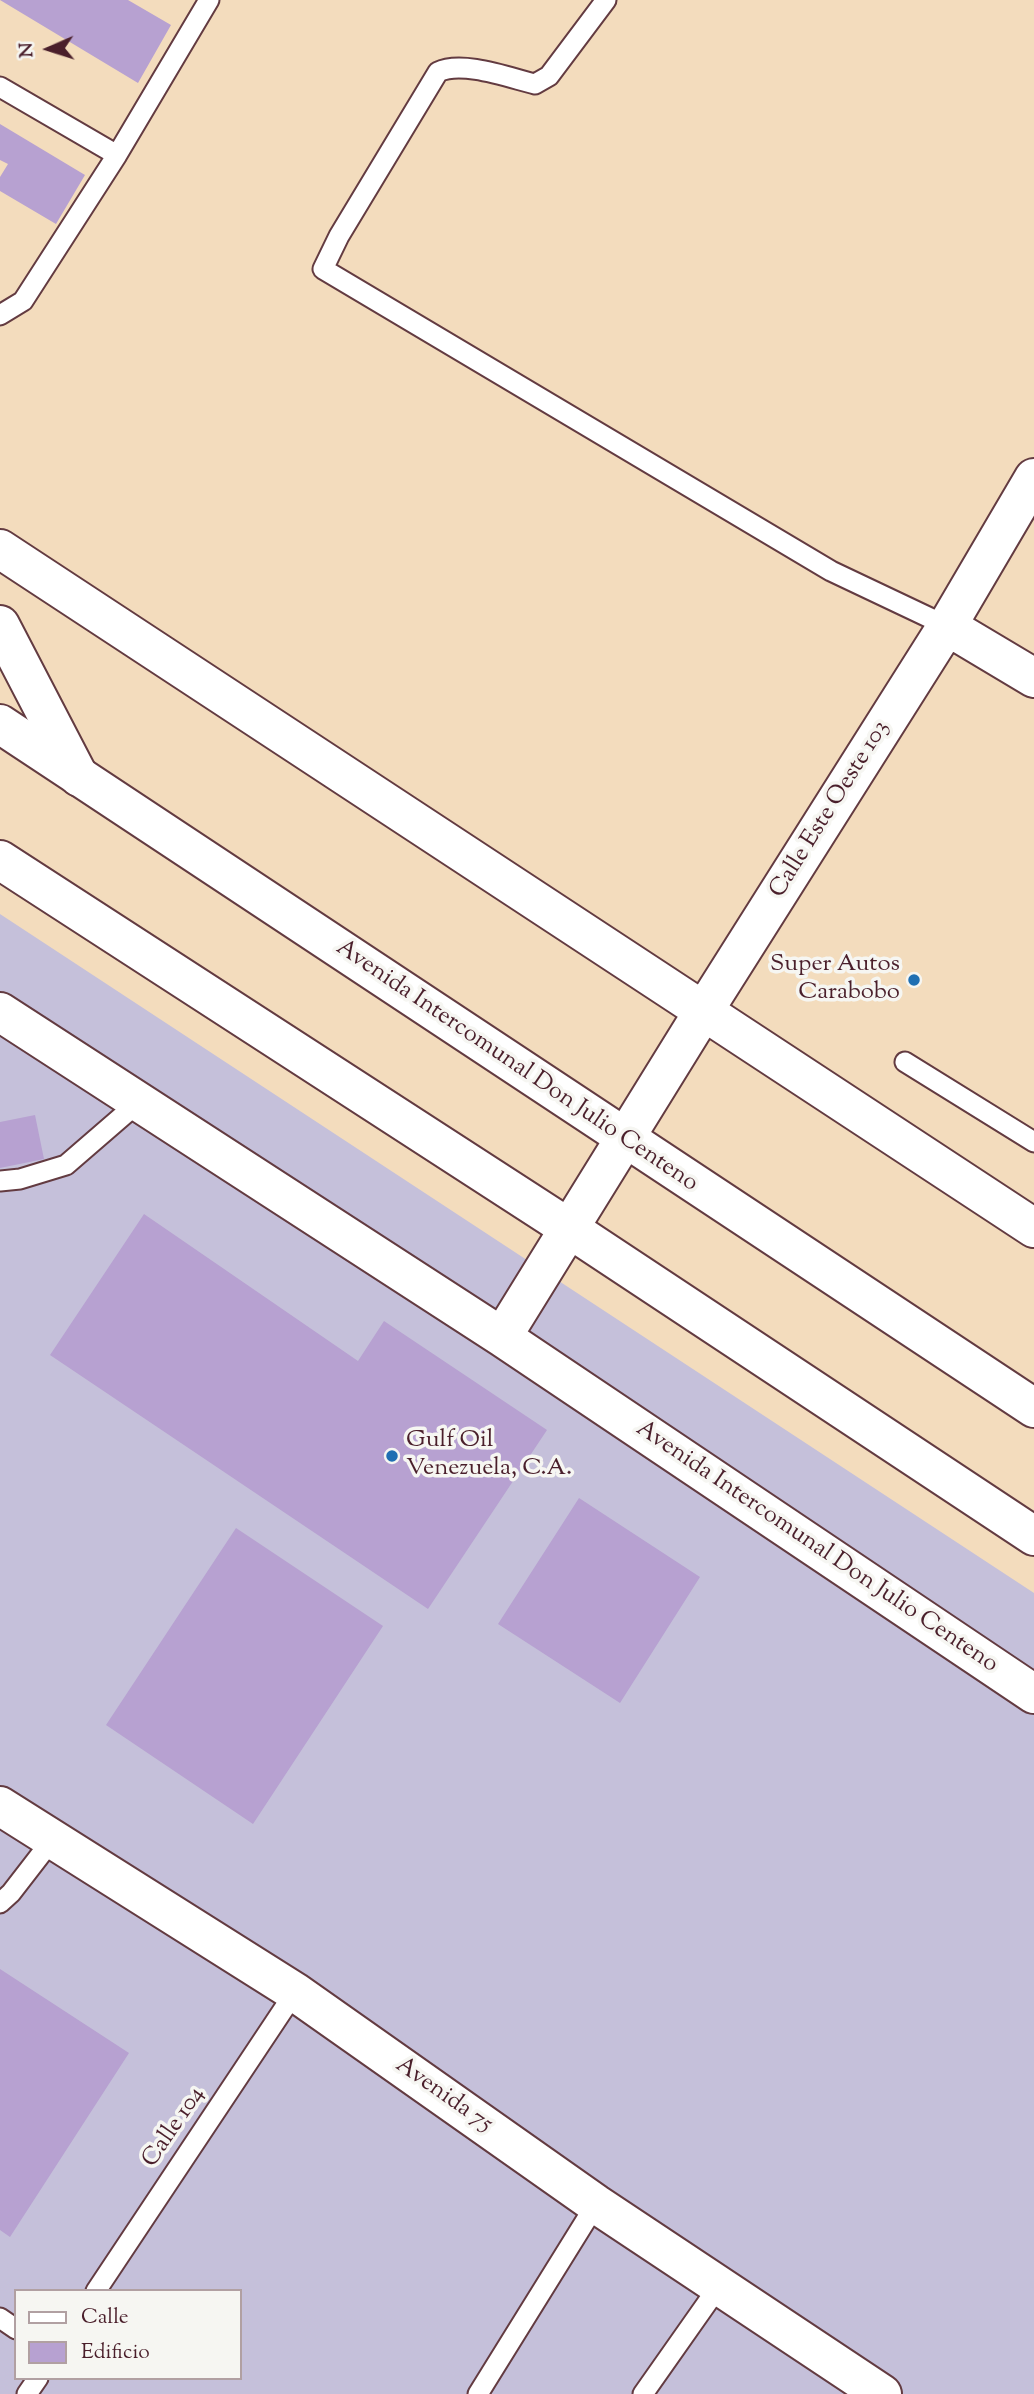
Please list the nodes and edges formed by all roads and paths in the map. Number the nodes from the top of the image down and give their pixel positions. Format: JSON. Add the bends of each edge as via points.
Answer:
{"nodes":[{"id":1,"x":606,"y":0,"type":"edge"},
{"id":2,"x":203,"y":2,"type":"edge"},
{"id":3,"x":0,"y":87,"type":"edge"},
{"id":4,"x":117,"y":155,"type":"junction"},
{"id":5,"x":0,"y":315,"type":"edge"},
{"id":6,"x":1034,"y":478,"type":"edge"},
{"id":7,"x":0,"y":549,"type":"edge"},
{"id":8,"x":0,"y":625,"type":"edge"},
{"id":9,"x":947,"y":626,"type":"junction"},
{"id":10,"x":1034,"y":678,"type":"edge"},
{"id":11,"x":0,"y":724,"type":"edge"},
{"id":12,"x":79,"y":777,"type":"junction"},
{"id":13,"x":0,"y":860,"type":"edge"},
{"id":14,"x":0,"y":1012,"type":"edge"},
{"id":15,"x":703,"y":1012,"type":"junction"},
{"id":16,"x":905,"y":1062,"type":"dead end"},
{"id":17,"x":140,"y":1101,"type":"junction"},
{"id":18,"x":624,"y":1139,"type":"junction"},
{"id":19,"x":1034,"y":1142,"type":"edge"},
{"id":20,"x":0,"y":1181,"type":"edge"},
{"id":21,"x":1034,"y":1228,"type":"edge"},
{"id":22,"x":569,"y":1229,"type":"junction"},
{"id":23,"x":502,"y":1337,"type":"junction"},
{"id":24,"x":1034,"y":1408,"type":"edge"},
{"id":25,"x":1034,"y":1536,"type":"edge"},
{"id":26,"x":1034,"y":1694,"type":"edge"},
{"id":27,"x":0,"y":1806,"type":"edge"},
{"id":28,"x":52,"y":1840,"type":"junction"},
{"id":29,"x":0,"y":1903,"type":"edge"},
{"id":30,"x":295,"y":1992,"type":"junction"},
{"id":31,"x":596,"y":2204,"type":"junction"},
{"id":32,"x":719,"y":2286,"type":"junction"},
{"id":33,"x":97,"y":2289,"type":"edge"},
{"id":34,"x":478,"y":2394,"type":"edge"},
{"id":35,"x":643,"y":2394,"type":"edge"},
{"id":36,"x":882,"y":2394,"type":"edge"}],
"edges":[{"from":1,"to":9,"type":"lane","via":[[549,76],[535,84],[467,68],[447,67],[438,72],[323,270],[831,571]]},
{"from":2,"to":4,"type":"lane"},
{"from":3,"to":4,"type":"lane"},
{"from":4,"to":5,"type":"lane","via":[[23,301]]},
{"from":6,"to":9,"type":"street","name":"Calle Este Oeste 103"},
{"from":7,"to":15,"type":"street"},
{"from":8,"to":12,"type":"street"},
{"from":9,"to":10,"type":"street"},
{"from":9,"to":15,"type":"street","name":"Calle Este Oeste 103"},
{"from":11,"to":12,"type":"street","name":"Avenida Intercomunal Don Julio Centeno"},
{"from":12,"to":18,"type":"street","name":"Avenida Intercomunal Don Julio Centeno"},
{"from":13,"to":22,"type":"street"},
{"from":14,"to":17,"type":"street","name":"Avenida Intercomunal Don Julio Centeno"},
{"from":15,"to":18,"type":"street","name":"Calle Este Oeste 103"},
{"from":15,"to":21,"type":"street"},
{"from":16,"to":19,"type":"lane"},
{"from":17,"to":20,"type":"lane","via":[[66,1165]]},
{"from":17,"to":23,"type":"street","name":"Avenida Intercomunal Don Julio Centeno"},
{"from":18,"to":22,"type":"street","name":"Calle Este Oeste 103"},
{"from":18,"to":24,"type":"street","name":"Avenida Intercomunal Don Julio Centeno"},
{"from":22,"to":23,"type":"street","name":"Calle Este Oeste 103"},
{"from":22,"to":25,"type":"street"},
{"from":23,"to":26,"type":"street","name":"Avenida Intercomunal Don Julio Centeno"},
{"from":27,"to":28,"type":"street","name":"Avenida 75"},
{"from":28,"to":29,"type":"lane"},
{"from":28,"to":30,"type":"street","name":"Avenida 75"},
{"from":30,"to":31,"type":"street","name":"Avenida 75"},
{"from":30,"to":33,"type":"lane","name":"Calle 104"},
{"from":31,"to":32,"type":"street","name":"Avenida 75"},
{"from":31,"to":34,"type":"lane"},
{"from":32,"to":35,"type":"lane"},
{"from":32,"to":36,"type":"street","name":"Avenida 75"}]}
